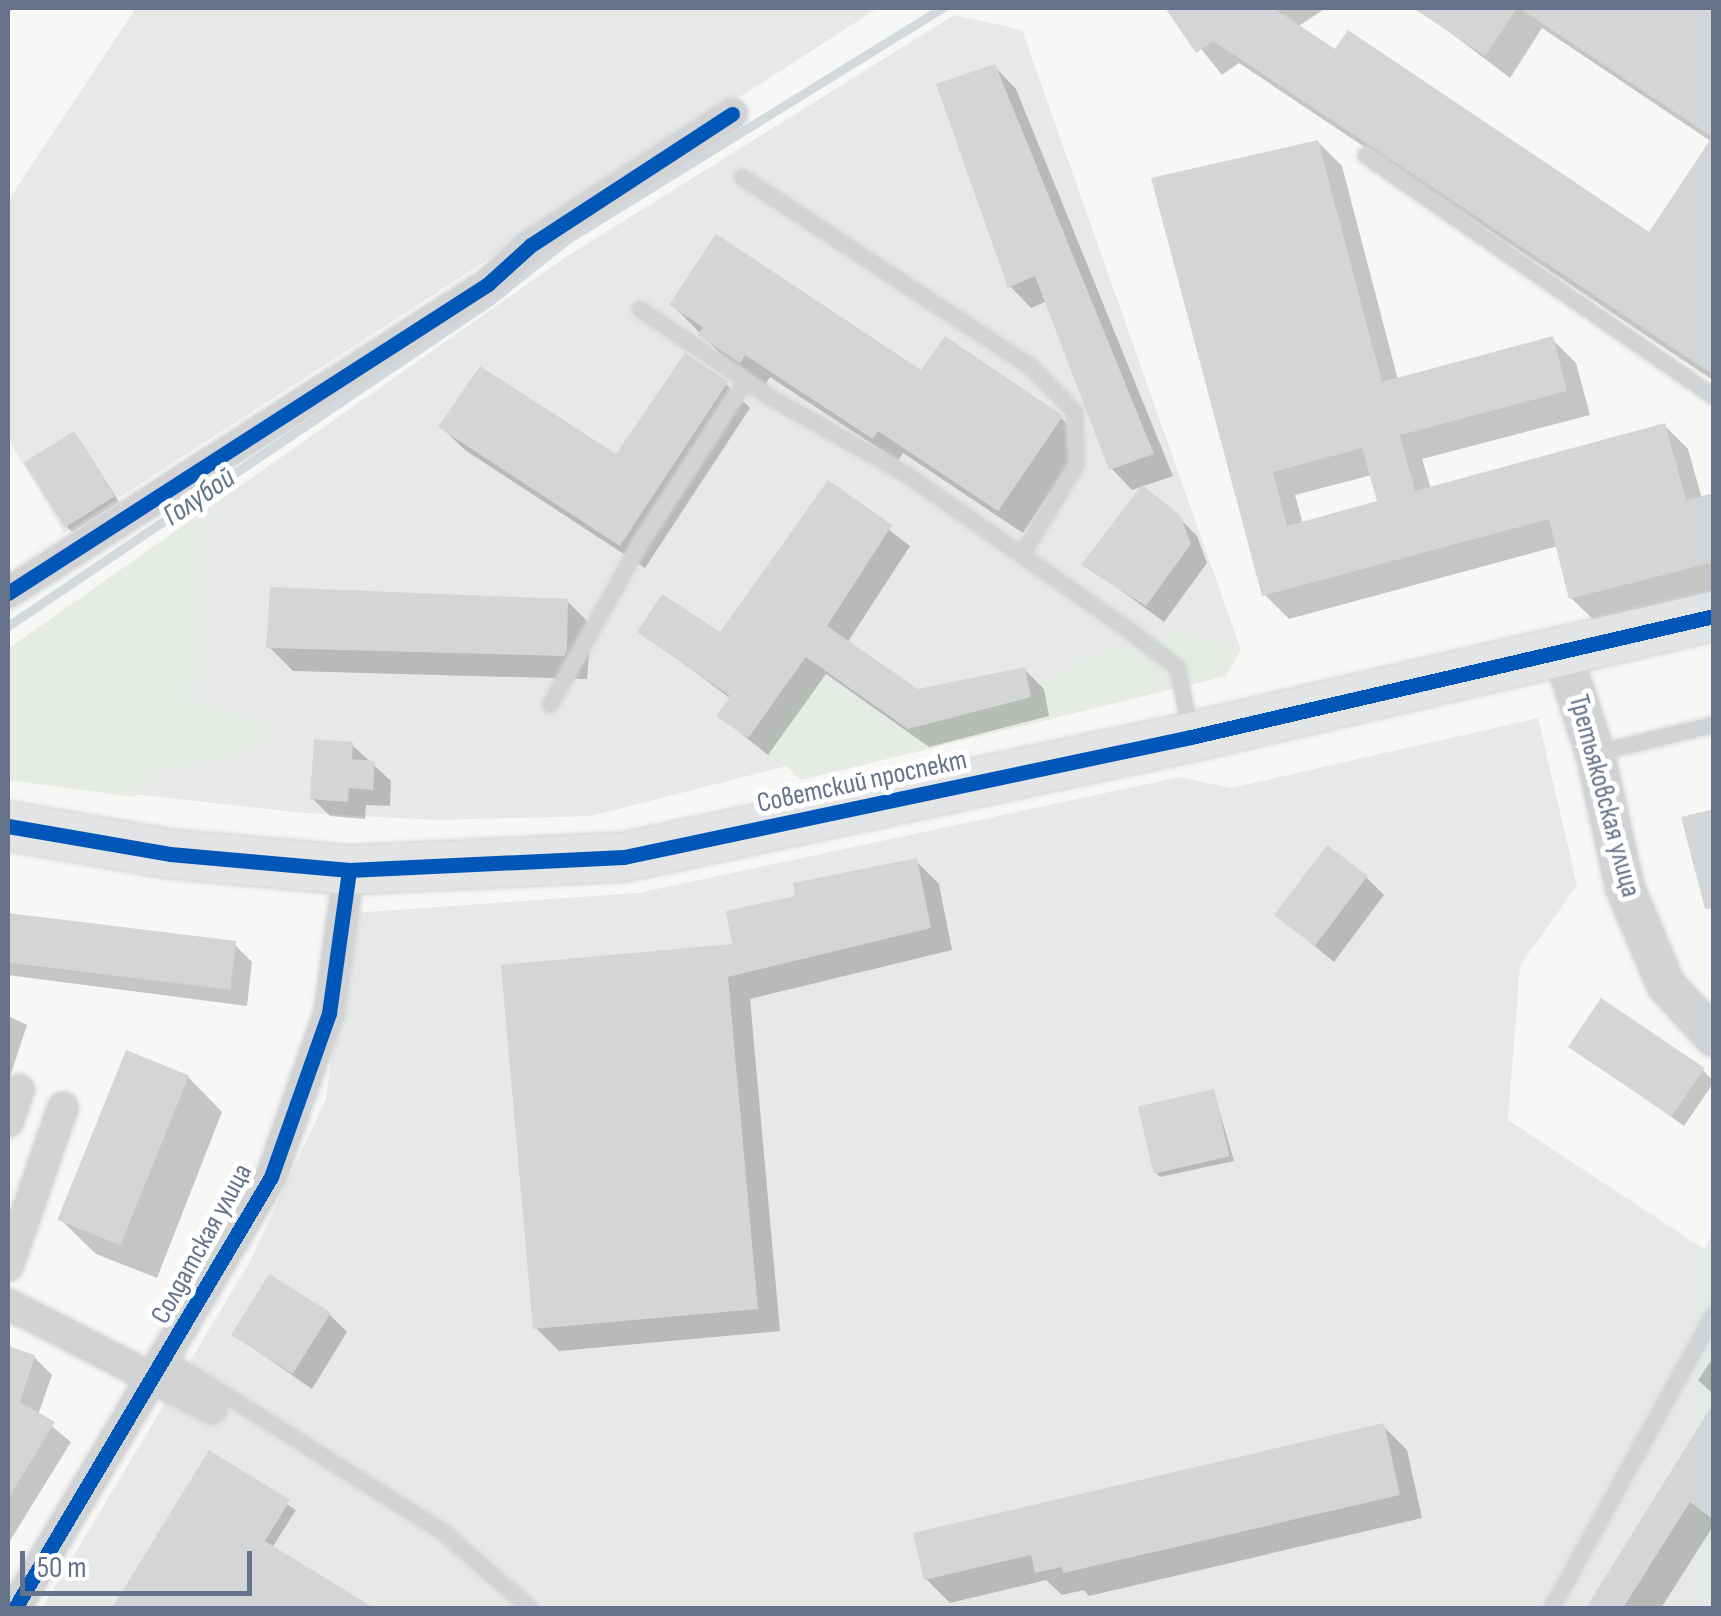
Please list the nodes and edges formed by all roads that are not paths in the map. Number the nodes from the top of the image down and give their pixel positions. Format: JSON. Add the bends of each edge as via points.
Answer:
{"nodes":[{"id":1,"x":732,"y":114,"type":"dead end"},
{"id":2,"x":1365,"y":155,"type":"dead end"},
{"id":3,"x":742,"y":177,"type":"dead end"},
{"id":4,"x":640,"y":309,"type":"dead end"},
{"id":5,"x":745,"y":380,"type":"junction"},
{"id":6,"x":1714,"y":397,"type":"edge"},
{"id":7,"x":1021,"y":554,"type":"junction"},
{"id":8,"x":8,"y":593,"type":"edge"},
{"id":9,"x":1714,"y":616,"type":"edge"},
{"id":10,"x":1562,"y":652,"type":"junction"},
{"id":11,"x":550,"y":704,"type":"dead end"},
{"id":12,"x":1714,"y":724,"type":"edge"},
{"id":13,"x":1191,"y":737,"type":"junction"},
{"id":14,"x":1595,"y":753,"type":"junction"},
{"id":15,"x":8,"y":826,"type":"edge"},
{"id":16,"x":349,"y":870,"type":"junction"},
{"id":17,"x":1714,"y":1037,"type":"edge"},
{"id":18,"x":19,"y":1090,"type":"dead end"},
{"id":19,"x":63,"y":1107,"type":"dead end"},
{"id":20,"x":8,"y":1122,"type":"edge"},
{"id":21,"x":8,"y":1266,"type":"edge"},
{"id":22,"x":8,"y":1304,"type":"edge"},
{"id":23,"x":1714,"y":1312,"type":"edge"},
{"id":24,"x":160,"y":1369,"type":"junction"},
{"id":25,"x":212,"y":1409,"type":"dead end"},
{"id":26,"x":15,"y":1608,"type":"edge"},
{"id":27,"x":530,"y":1608,"type":"edge"},
{"id":28,"x":1550,"y":1608,"type":"edge"}],
"edges":[{"from":1,"to":8,"type":"street","via":[[532,246],[488,284]]},
{"from":2,"to":6,"type":"lane","via":[[1516,266]]},
{"from":3,"to":7,"type":"lane","via":[[1031,367],[1074,412],[1076,464]]},
{"from":4,"to":5,"type":"lane"},
{"from":5,"to":7,"type":"lane","via":[[906,474]]},
{"from":5,"to":11,"type":"lane","via":[[639,544]]},
{"from":7,"to":13,"type":"lane","via":[[1176,667]]},
{"from":9,"to":10,"type":"main road","name":"Советский проспект"},
{"from":10,"to":13,"type":"main road","name":"Советский проспект"},
{"from":10,"to":14,"type":"street","name":"Третьяковская улица"},
{"from":12,"to":14,"type":"lane"},
{"from":13,"to":16,"type":"main road","name":"Советский проспект","via":[[624,856]]},
{"from":14,"to":17,"type":"street","name":"Третьяковская улица","via":[[1625,888],[1666,985]]},
{"from":15,"to":16,"type":"main road","name":"Советский проспект","via":[[170,854]]},
{"from":16,"to":24,"type":"street","name":"Солдатская улица","via":[[329,1013],[271,1177]]},
{"from":18,"to":20,"type":"street"},
{"from":19,"to":21,"type":"street"},
{"from":22,"to":24,"type":"street"},
{"from":23,"to":28,"type":"lane"},
{"from":24,"to":25,"type":"street"},
{"from":24,"to":26,"type":"street","name":"Солдатская улица"},
{"from":24,"to":27,"type":"lane","via":[[442,1531]]}]}
